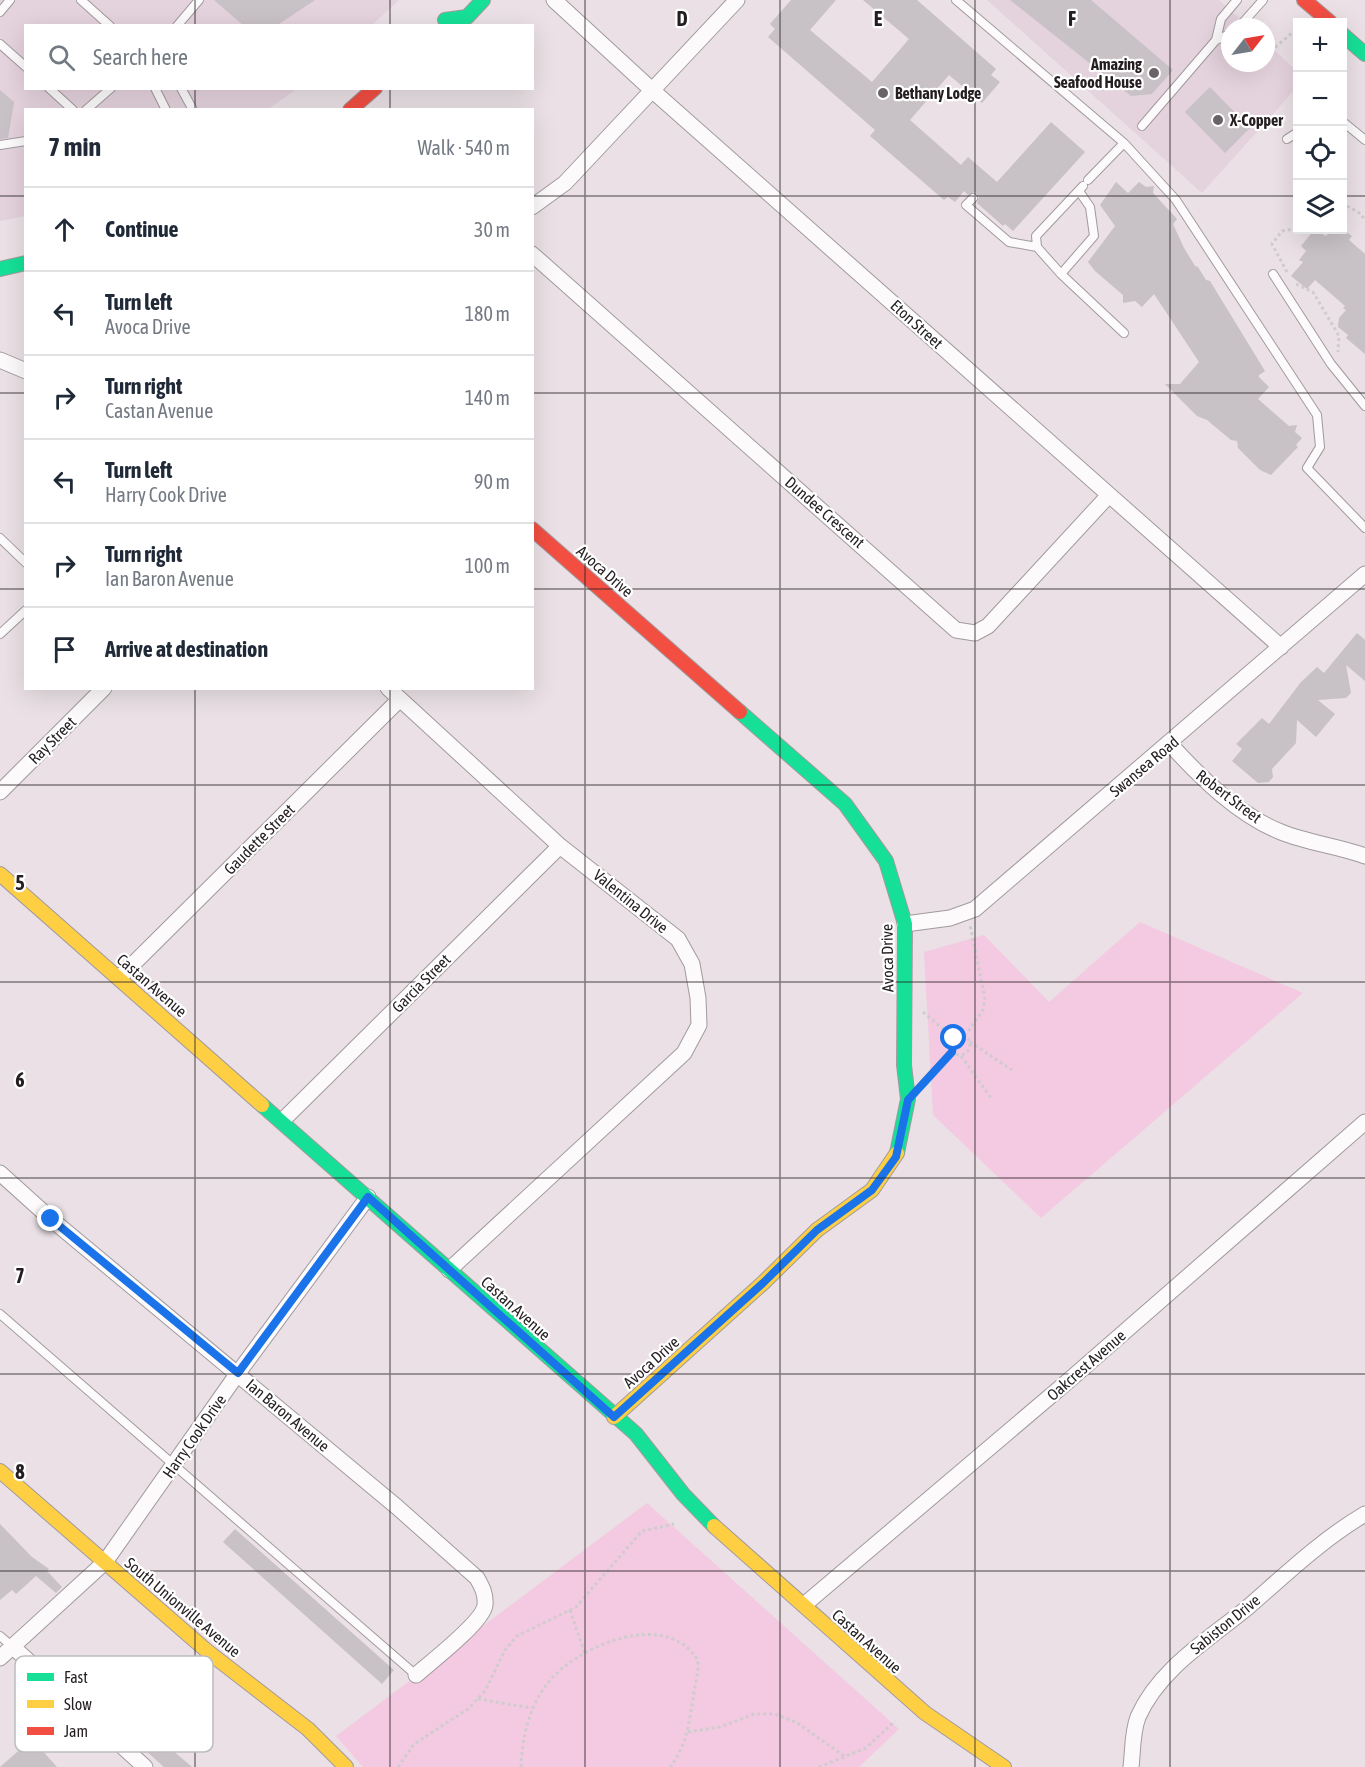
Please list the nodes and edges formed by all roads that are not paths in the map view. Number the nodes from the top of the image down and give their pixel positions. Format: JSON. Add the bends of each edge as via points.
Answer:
{"nodes":[{"id":1,"x":10,"y":0,"type":"edge"},
{"id":2,"x":81,"y":0,"type":"edge"},
{"id":3,"x":199,"y":0,"type":"edge"},
{"id":4,"x":483,"y":0,"type":"edge"},
{"id":5,"x":554,"y":0,"type":"edge"},
{"id":6,"x":737,"y":0,"type":"edge"},
{"id":7,"x":956,"y":0,"type":"edge"},
{"id":8,"x":1236,"y":0,"type":"edge"},
{"id":9,"x":1263,"y":0,"type":"edge"},
{"id":10,"x":1304,"y":0,"type":"edge"},
{"id":11,"x":0,"y":12,"type":"edge"},
{"id":12,"x":1247,"y":18,"type":"edge"},
{"id":13,"x":1325,"y":18,"type":"edge"},
{"id":14,"x":444,"y":19,"type":"edge"},
{"id":15,"x":108,"y":24,"type":"edge"},
{"id":16,"x":179,"y":24,"type":"edge"},
{"id":17,"x":1221,"y":38,"type":"edge"},
{"id":18,"x":1347,"y":38,"type":"edge"},
{"id":19,"x":1216,"y":40,"type":"junction"},
{"id":20,"x":0,"y":44,"type":"edge"},
{"id":21,"x":1365,"y":54,"type":"edge"},
{"id":22,"x":24,"y":65,"type":"edge"},
{"id":23,"x":51,"y":90,"type":"edge"},
{"id":24,"x":109,"y":90,"type":"edge"},
{"id":25,"x":156,"y":90,"type":"edge"},
{"id":26,"x":182,"y":90,"type":"edge"},
{"id":27,"x":373,"y":90,"type":"edge"},
{"id":28,"x":653,"y":91,"type":"junction"},
{"id":29,"x":71,"y":108,"type":"edge"},
{"id":30,"x":88,"y":108,"type":"edge"},
{"id":31,"x":165,"y":108,"type":"edge"},
{"id":32,"x":191,"y":108,"type":"edge"},
{"id":33,"x":352,"y":108,"type":"edge"},
{"id":34,"x":1347,"y":125,"type":"edge"},
{"id":35,"x":1142,"y":126,"type":"dead end"},
{"id":36,"x":1293,"y":135,"type":"edge"},
{"id":37,"x":1287,"y":139,"type":"dead end"},
{"id":38,"x":1365,"y":140,"type":"edge"},
{"id":39,"x":24,"y":141,"type":"edge"},
{"id":40,"x":1124,"y":143,"type":"junction"},
{"id":41,"x":0,"y":146,"type":"edge"},
{"id":42,"x":1084,"y":185,"type":"junction"},
{"id":43,"x":973,"y":198,"type":"dead end"},
{"id":44,"x":534,"y":206,"type":"edge"},
{"id":45,"x":1037,"y":247,"type":"junction"},
{"id":46,"x":534,"y":256,"type":"edge"},
{"id":47,"x":24,"y":263,"type":"edge"},
{"id":48,"x":0,"y":269,"type":"edge"},
{"id":49,"x":1061,"y":274,"type":"junction"},
{"id":50,"x":1273,"y":274,"type":"dead end"},
{"id":51,"x":1125,"y":333,"type":"dead end"},
{"id":52,"x":0,"y":360,"type":"edge"},
{"id":53,"x":24,"y":370,"type":"edge"},
{"id":54,"x":1365,"y":406,"type":"edge"},
{"id":55,"x":1109,"y":495,"type":"junction"},
{"id":56,"x":1365,"y":528,"type":"edge"},
{"id":57,"x":534,"y":531,"type":"edge"},
{"id":58,"x":0,"y":538,"type":"edge"},
{"id":59,"x":24,"y":561,"type":"edge"},
{"id":60,"x":1365,"y":574,"type":"edge"},
{"id":61,"x":24,"y":612,"type":"edge"},
{"id":62,"x":0,"y":634,"type":"edge"},
{"id":63,"x":1281,"y":647,"type":"junction"},
{"id":64,"x":102,"y":690,"type":"edge"},
{"id":65,"x":394,"y":694,"type":"edge"},
{"id":66,"x":1170,"y":744,"type":"junction"},
{"id":67,"x":0,"y":792,"type":"edge"},
{"id":68,"x":560,"y":846,"type":"junction"},
{"id":69,"x":1365,"y":856,"type":"edge"},
{"id":70,"x":0,"y":874,"type":"edge"},
{"id":71,"x":905,"y":924,"type":"junction"},
{"id":72,"x":119,"y":978,"type":"junction"},
{"id":73,"x":282,"y":1121,"type":"junction"},
{"id":74,"x":1365,"y":1122,"type":"edge"},
{"id":75,"x":0,"y":1173,"type":"edge"},
{"id":76,"x":368,"y":1197,"type":"junction"},
{"id":77,"x":449,"y":1270,"type":"junction"},
{"id":78,"x":0,"y":1314,"type":"edge"},
{"id":79,"x":238,"y":1373,"type":"junction"},
{"id":80,"x":614,"y":1417,"type":"junction"},
{"id":81,"x":175,"y":1464,"type":"junction"},
{"id":82,"x":0,"y":1471,"type":"edge"},
{"id":83,"x":1365,"y":1515,"type":"edge"},
{"id":84,"x":105,"y":1562,"type":"junction"},
{"id":85,"x":804,"y":1605,"type":"junction"},
{"id":86,"x":0,"y":1636,"type":"edge"},
{"id":87,"x":13,"y":1647,"type":"junction"},
{"id":88,"x":23,"y":1656,"type":"edge"},
{"id":89,"x":0,"y":1658,"type":"edge"},
{"id":90,"x":416,"y":1675,"type":"joint"},
{"id":91,"x":128,"y":1752,"type":"edge"},
{"id":92,"x":145,"y":1767,"type":"edge"},
{"id":93,"x":346,"y":1767,"type":"edge"},
{"id":94,"x":1004,"y":1767,"type":"edge"},
{"id":95,"x":1131,"y":1767,"type":"edge"}],
"edges":[{"from":1,"to":11,"type":"lane"},
{"from":2,"to":15,"type":"lane"},
{"from":3,"to":16,"type":"lane"},
{"from":4,"to":14,"type":"street","via":[[467,17]]},
{"from":5,"to":28,"type":"street","name":"Eton Street"},
{"from":6,"to":28,"type":"street"},
{"from":7,"to":40,"type":"lane"},
{"from":8,"to":19,"type":"lane","via":[[1221,19]]},
{"from":9,"to":12,"type":"lane"},
{"from":10,"to":13,"type":"street"},
{"from":17,"to":19,"type":"lane"},
{"from":18,"to":21,"type":"street"},
{"from":19,"to":35,"type":"lane"},
{"from":20,"to":22,"type":"lane"},
{"from":23,"to":29,"type":"lane"},
{"from":24,"to":30,"type":"lane"},
{"from":25,"to":31,"type":"lane"},
{"from":26,"to":32,"type":"lane"},
{"from":27,"to":33,"type":"street"},
{"from":28,"to":44,"type":"street","via":[[565,183]]},
{"from":28,"to":55,"type":"street","name":"Eton Street"},
{"from":34,"to":38,"type":"lane"},
{"from":36,"to":37,"type":"lane"},
{"from":39,"to":41,"type":"lane"},
{"from":40,"to":42,"type":"lane"},
{"from":40,"to":56,"type":"lane","via":[[1176,201],[1317,415],[1320,447],[1307,468]]},
{"from":42,"to":45,"type":"lane","via":[[1036,236]]},
{"from":42,"to":49,"type":"lane","via":[[1094,236]]},
{"from":43,"to":45,"type":"lane","via":[[966,205],[1009,242]]},
{"from":45,"to":49,"type":"lane"},
{"from":46,"to":55,"type":"street","name":"Dundee Crescent","via":[[956,630],[975,633],[988,626]]},
{"from":47,"to":48,"type":"street"},
{"from":49,"to":51,"type":"lane"},
{"from":50,"to":54,"type":"lane","via":[[1331,364]]},
{"from":52,"to":53,"type":"street"},
{"from":55,"to":63,"type":"street","name":"Eton Street"},
{"from":57,"to":71,"type":"street","name":"Avoca Drive","via":[[845,804],[886,861]]},
{"from":58,"to":59,"type":"lane"},
{"from":60,"to":63,"type":"street","name":"Swansea Road"},
{"from":61,"to":62,"type":"lane"},
{"from":63,"to":66,"type":"street","name":"Swansea Road"},
{"from":64,"to":67,"type":"street","name":"Ray Street"},
{"from":65,"to":68,"type":"street","name":"Valentina Drive"},
{"from":65,"to":72,"type":"street","name":"Gaudette Street"},
{"from":66,"to":69,"type":"street","name":"Robert Street","via":[[1194,770],[1246,813],[1280,832]]},
{"from":66,"to":71,"type":"street","name":"Swansea Road","via":[[975,909],[950,918]]},
{"from":68,"to":73,"type":"street","name":"Garcia Street"},
{"from":68,"to":77,"type":"street","name":"Valentina Drive","via":[[678,939],[692,964],[699,1025],[684,1053]]},
{"from":70,"to":72,"type":"street","name":"Castan Avenue"},
{"from":71,"to":80,"type":"street","name":"Avoca Drive","via":[[904,1065],[908,1100],[896,1157],[872,1190],[817,1230]]},
{"from":72,"to":73,"type":"street","name":"Castan Avenue"},
{"from":73,"to":76,"type":"street","name":"Castan Avenue"},
{"from":74,"to":85,"type":"street","name":"Oakcrest Avenue"},
{"from":75,"to":79,"type":"street","name":"Ian Baron Avenue"},
{"from":76,"to":77,"type":"street","name":"Castan Avenue"},
{"from":76,"to":79,"type":"street","name":"Harry Cook Drive"},
{"from":77,"to":80,"type":"street","name":"Castan Avenue"},
{"from":78,"to":81,"type":"lane"},
{"from":79,"to":81,"type":"street","name":"Harry Cook Drive"},
{"from":79,"to":90,"type":"street","name":"Ian Baron Avenue","via":[[477,1578],[484,1590],[485,1606],[477,1619]]},
{"from":80,"to":85,"type":"street","name":"Castan Avenue","via":[[649,1448],[717,1532]]},
{"from":81,"to":84,"type":"street","name":"Harry Cook Drive"},
{"from":81,"to":90,"type":"lane"},
{"from":82,"to":84,"type":"street","name":"South Unionville Avenue"},
{"from":83,"to":95,"type":"street","name":"Sabiston Drive","via":[[1299,1561],[1185,1657],[1160,1683],[1138,1718]]},
{"from":84,"to":87,"type":"street","name":"Harry Cook Drive"},
{"from":84,"to":93,"type":"street","name":"South Unionville Avenue","via":[[207,1651],[308,1730]]},
{"from":85,"to":94,"type":"street","name":"Castan Avenue","via":[[877,1674],[950,1733]]},
{"from":86,"to":87,"type":"lane"},
{"from":87,"to":88,"type":"street"},
{"from":87,"to":89,"type":"street","name":"Harry Cook Drive"},
{"from":91,"to":92,"type":"street"}]}
